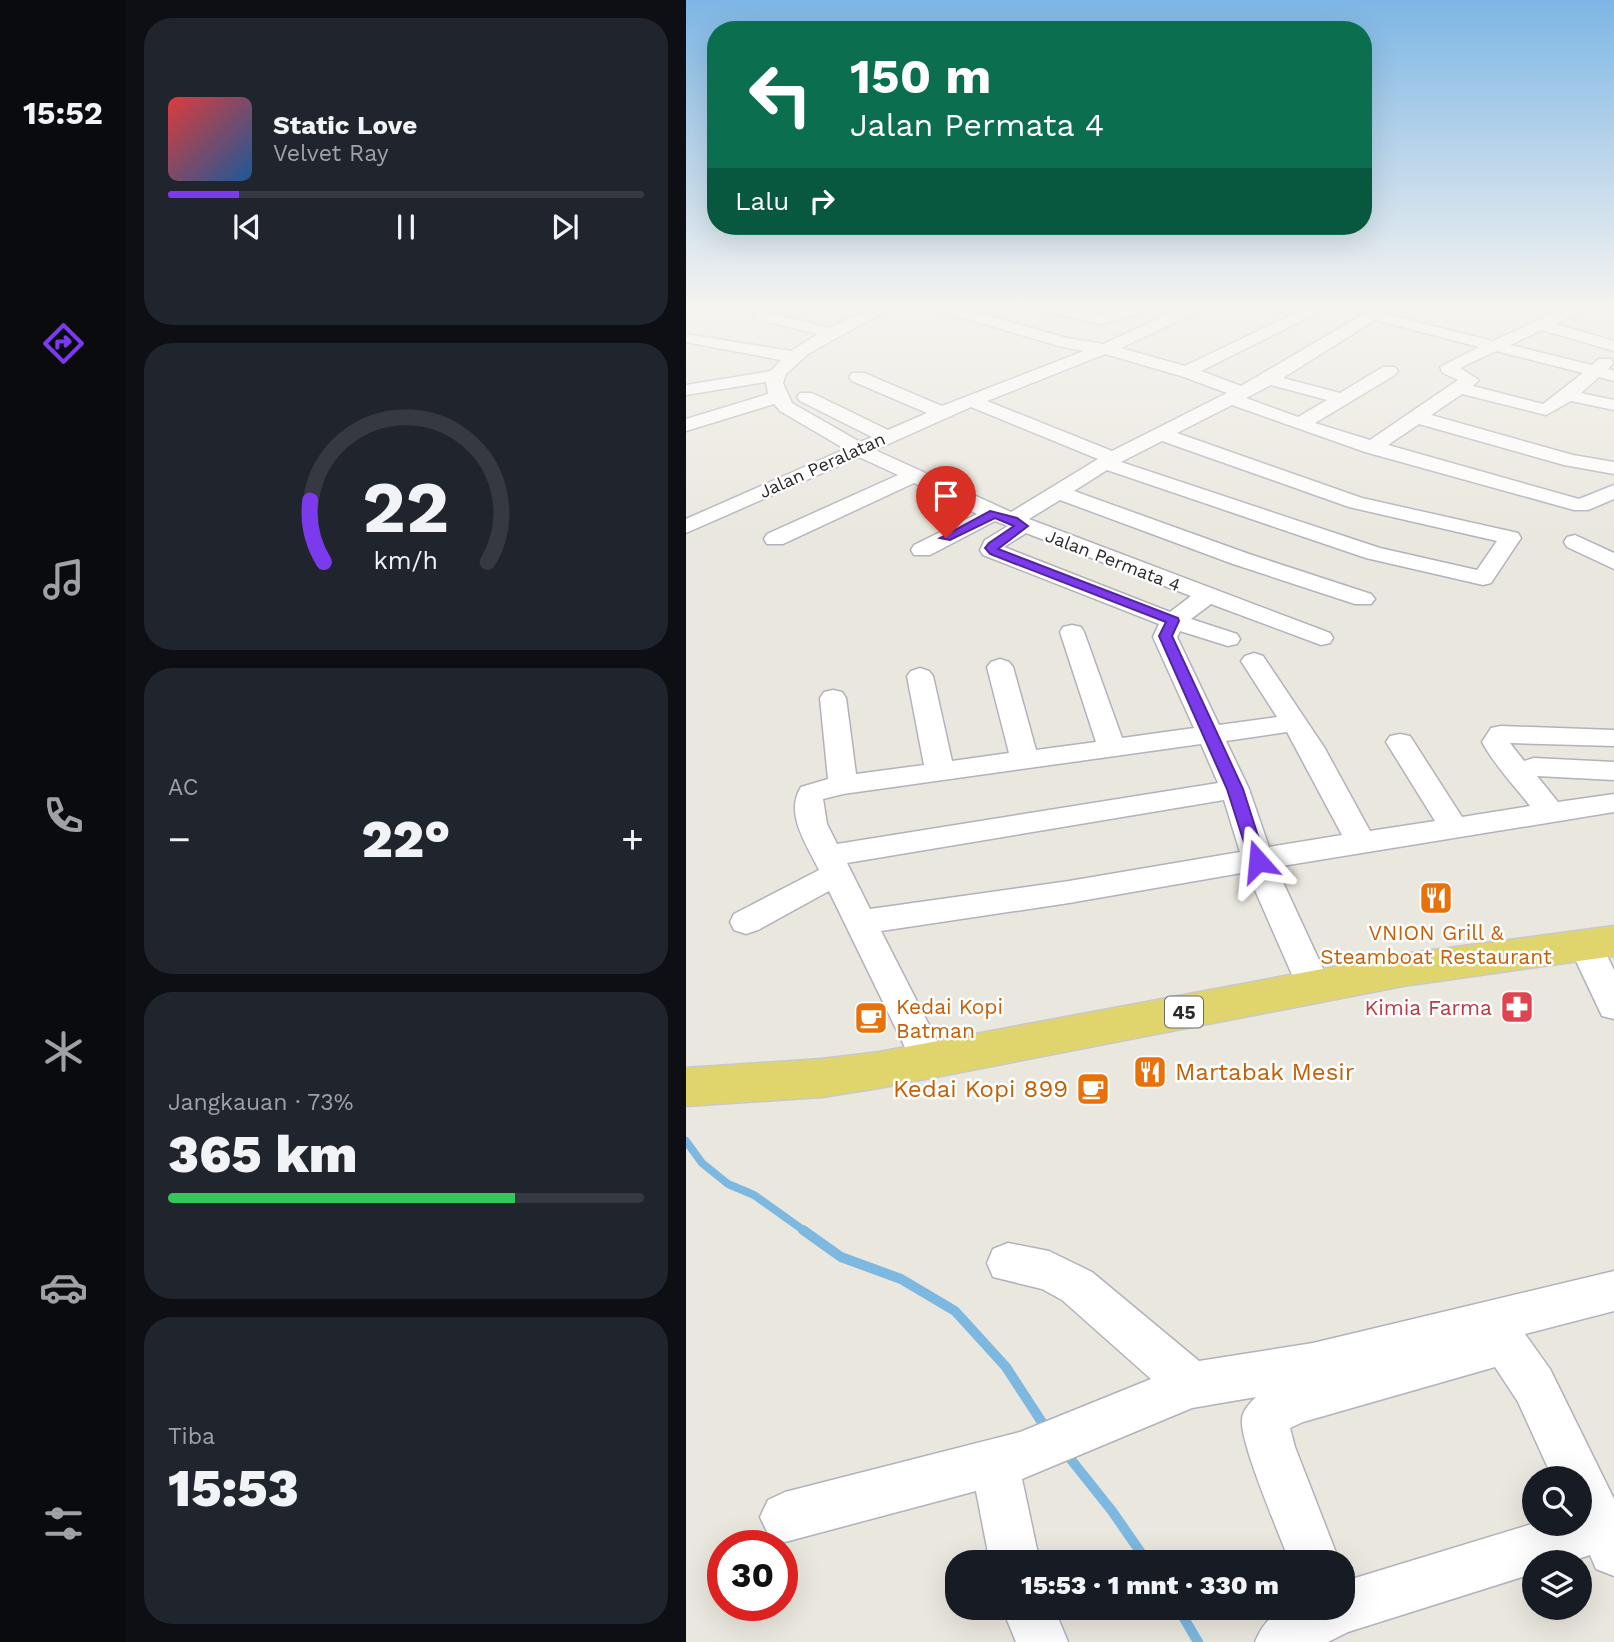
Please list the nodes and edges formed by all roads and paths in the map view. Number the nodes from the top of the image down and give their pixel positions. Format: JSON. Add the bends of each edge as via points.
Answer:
{"nodes":[{"id":1,"x":712,"y":386,"type":"edge"},
{"id":2,"x":775,"y":386,"type":"edge"},
{"id":3,"x":878,"y":386,"type":"edge"},
{"id":4,"x":1011,"y":386,"type":"edge"},
{"id":5,"x":1216,"y":386,"type":"edge"},
{"id":6,"x":1255,"y":386,"type":"edge"},
{"id":7,"x":1294,"y":386,"type":"edge"},
{"id":8,"x":1366,"y":386,"type":"edge"},
{"id":9,"x":1463,"y":386,"type":"edge"},
{"id":10,"x":1578,"y":386,"type":"edge"},
{"id":11,"x":1460,"y":388,"type":"junction"},
{"id":12,"x":686,"y":390,"type":"edge"},
{"id":13,"x":1236,"y":395,"type":"junction"},
{"id":14,"x":1568,"y":395,"type":"junction"},
{"id":15,"x":777,"y":397,"type":"junction"},
{"id":16,"x":806,"y":397,"type":"dead end"},
{"id":17,"x":1343,"y":399,"type":"junction"},
{"id":18,"x":971,"y":401,"type":"junction"},
{"id":19,"x":1614,"y":405,"type":"edge"},
{"id":20,"x":1546,"y":410,"type":"junction"},
{"id":21,"x":942,"y":413,"type":"junction"},
{"id":22,"x":1417,"y":417,"type":"junction"},
{"id":23,"x":1529,"y":422,"type":"dead end"},
{"id":24,"x":1299,"y":424,"type":"junction"},
{"id":25,"x":686,"y":425,"type":"edge"},
{"id":26,"x":1158,"y":433,"type":"junction"},
{"id":27,"x":887,"y":437,"type":"junction"},
{"id":28,"x":1371,"y":448,"type":"junction"},
{"id":29,"x":860,"y":450,"type":"junction"},
{"id":30,"x":1109,"y":460,"type":"junction"},
{"id":31,"x":1614,"y":468,"type":"edge"},
{"id":32,"x":913,"y":476,"type":"junction"},
{"id":33,"x":1056,"y":491,"type":"junction"},
{"id":34,"x":1614,"y":491,"type":"edge"},
{"id":35,"x":1010,"y":520,"type":"junction"},
{"id":36,"x":686,"y":527,"type":"edge"},
{"id":37,"x":775,"y":539,"type":"dead end"},
{"id":38,"x":1575,"y":541,"type":"dead end"},
{"id":39,"x":922,"y":550,"type":"dead end"},
{"id":40,"x":1614,"y":562,"type":"edge"},
{"id":41,"x":1207,"y":596,"type":"junction"},
{"id":42,"x":1363,"y":599,"type":"dead end"},
{"id":43,"x":1173,"y":621,"type":"junction"},
{"id":44,"x":1321,"y":638,"type":"dead end"},
{"id":45,"x":1228,"y":639,"type":"dead end"},
{"id":46,"x":1075,"y":645,"type":"dead end"},
{"id":47,"x":1254,"y":661,"type":"dead end"},
{"id":48,"x":1000,"y":667,"type":"dead end"},
{"id":49,"x":920,"y":676,"type":"dead end"},
{"id":50,"x":833,"y":698,"type":"dead end"},
{"id":51,"x":1294,"y":723,"type":"junction"},
{"id":52,"x":1210,"y":733,"type":"junction"},
{"id":53,"x":1614,"y":738,"type":"edge"},
{"id":54,"x":1400,"y":742,"type":"dead end"},
{"id":55,"x":1112,"y":748,"type":"junction"},
{"id":56,"x":1025,"y":761,"type":"junction"},
{"id":57,"x":1522,"y":768,"type":"junction"},
{"id":58,"x":1614,"y":771,"type":"edge"},
{"id":59,"x":940,"y":772,"type":"junction"},
{"id":60,"x":843,"y":785,"type":"junction"},
{"id":61,"x":1235,"y":789,"type":"junction"},
{"id":62,"x":1614,"y":803,"type":"edge"},
{"id":63,"x":1551,"y":813,"type":"junction"},
{"id":64,"x":1454,"y":827,"type":"junction"},
{"id":65,"x":1361,"y":842,"type":"junction"},
{"id":66,"x":1258,"y":861,"type":"junction"},
{"id":67,"x":834,"y":864,"type":"junction"},
{"id":68,"x":746,"y":922,"type":"dead end"},
{"id":69,"x":862,"y":922,"type":"junction"},
{"id":70,"x":1599,"y":943,"type":"edge"},
{"id":71,"x":1314,"y":986,"type":"junction"},
{"id":72,"x":1614,"y":1006,"type":"edge"},
{"id":73,"x":930,"y":1062,"type":"junction"},
{"id":74,"x":686,"y":1087,"type":"edge"},
{"id":75,"x":1008,"y":1263,"type":"dead end"},
{"id":76,"x":1614,"y":1291,"type":"edge"},
{"id":77,"x":1192,"y":1385,"type":"junction"},
{"id":78,"x":994,"y":1462,"type":"junction"},
{"id":79,"x":1572,"y":1466,"type":"edge"},
{"id":80,"x":1592,"y":1507,"type":"edge"},
{"id":81,"x":785,"y":1517,"type":"dead end"},
{"id":82,"x":1608,"y":1539,"type":"edge"},
{"id":83,"x":1012,"y":1550,"type":"edge"},
{"id":84,"x":1310,"y":1550,"type":"edge"},
{"id":85,"x":1355,"y":1605,"type":"edge"},
{"id":86,"x":1033,"y":1620,"type":"edge"},
{"id":87,"x":1316,"y":1620,"type":"edge"},
{"id":88,"x":1042,"y":1642,"type":"edge"},
{"id":89,"x":1281,"y":1642,"type":"edge"}],
"edges":[{"from":1,"to":12,"type":"street"},
{"from":2,"to":15,"type":"street"},
{"from":3,"to":21,"type":"street"},
{"from":4,"to":18,"type":"street","name":"Jalan Peralatan"},
{"from":5,"to":13,"type":"street"},
{"from":6,"to":13,"type":"street"},
{"from":7,"to":17,"type":"street"},
{"from":8,"to":17,"type":"street"},
{"from":9,"to":11,"type":"street"},
{"from":10,"to":14,"type":"street"},
{"from":11,"to":20,"type":"street"},
{"from":11,"to":22,"type":"street"},
{"from":13,"to":24,"type":"street"},
{"from":13,"to":26,"type":"street"},
{"from":14,"to":19,"type":"street"},
{"from":14,"to":20,"type":"street"},
{"from":15,"to":25,"type":"street"},
{"from":15,"to":29,"type":"street","via":[[794,414]]},
{"from":16,"to":27,"type":"street"},
{"from":17,"to":24,"type":"street"},
{"from":18,"to":21,"type":"street","name":"Jalan Peralatan"},
{"from":18,"to":30,"type":"street"},
{"from":20,"to":23,"type":"street"},
{"from":21,"to":27,"type":"street","name":"Jalan Peralatan"},
{"from":22,"to":28,"type":"street"},
{"from":22,"to":31,"type":"street","via":[[1571,461]]},
{"from":24,"to":28,"type":"street"},
{"from":26,"to":30,"type":"street"},
{"from":26,"to":30,"type":"street","via":[[1356,503],[1510,538],[1483,578],[1374,553]]},
{"from":27,"to":29,"type":"street","name":"Jalan Peralatan"},
{"from":28,"to":34,"type":"street","via":[[1581,506]]},
{"from":29,"to":32,"type":"street"},
{"from":29,"to":36,"type":"street","name":"Jalan Peralatan"},
{"from":30,"to":33,"type":"street"},
{"from":32,"to":35,"type":"street"},
{"from":32,"to":37,"type":"street"},
{"from":33,"to":35,"type":"street"},
{"from":33,"to":42,"type":"street"},
{"from":35,"to":39,"type":"street"},
{"from":35,"to":41,"type":"street","name":"Jalan Permata 4"},
{"from":35,"to":43,"type":"street","name":"Jalan Permata 4","via":[[991,550]]},
{"from":38,"to":40,"type":"street"},
{"from":41,"to":43,"type":"street"},
{"from":41,"to":44,"type":"street","name":"Jalan Permata 4"},
{"from":43,"to":45,"type":"street","name":"Jalan Permata 4"},
{"from":43,"to":52,"type":"street","via":[[1165,636]]},
{"from":46,"to":55,"type":"street"},
{"from":47,"to":51,"type":"street"},
{"from":48,"to":56,"type":"street"},
{"from":49,"to":59,"type":"street"},
{"from":50,"to":60,"type":"street"},
{"from":51,"to":52,"type":"street"},
{"from":51,"to":65,"type":"street"},
{"from":52,"to":55,"type":"street"},
{"from":52,"to":61,"type":"street"},
{"from":53,"to":57,"type":"street","via":[[1501,734],[1496,742],[1503,755]]},
{"from":54,"to":64,"type":"street"},
{"from":55,"to":56,"type":"street"},
{"from":56,"to":59,"type":"street"},
{"from":57,"to":58,"type":"street"},
{"from":57,"to":63,"type":"street"},
{"from":59,"to":60,"type":"street"},
{"from":60,"to":67,"type":"street","via":[[816,790],[806,802],[812,824]]},
{"from":61,"to":66,"type":"street"},
{"from":61,"to":67,"type":"street"},
{"from":62,"to":63,"type":"street"},
{"from":63,"to":64,"type":"street"},
{"from":64,"to":65,"type":"street"},
{"from":65,"to":66,"type":"street"},
{"from":66,"to":69,"type":"street"},
{"from":66,"to":71,"type":"street"},
{"from":67,"to":68,"type":"street"},
{"from":67,"to":69,"type":"street"},
{"from":69,"to":73,"type":"street"},
{"from":70,"to":71,"type":"main road","number":"45"},
{"from":70,"to":72,"type":"street"},
{"from":71,"to":73,"type":"main road","number":"45"},
{"from":73,"to":74,"type":"main road","number":"45","via":[[822,1078]]},
{"from":75,"to":77,"type":"street","via":[[1049,1271],[1077,1286]]},
{"from":76,"to":77,"type":"street","via":[[1313,1365]]},
{"from":77,"to":78,"type":"street","via":[[1020,1456]]},
{"from":78,"to":81,"type":"street"},
{"from":78,"to":83,"type":"street"},
{"from":79,"to":84,"type":"street","via":[[1523,1365],[1506,1346],[1497,1344],[1303,1399],[1278,1408],[1265,1420]]},
{"from":80,"to":82,"type":"street"},
{"from":82,"to":85,"type":"street"},
{"from":86,"to":88,"type":"street"},
{"from":87,"to":89,"type":"street"}]}
